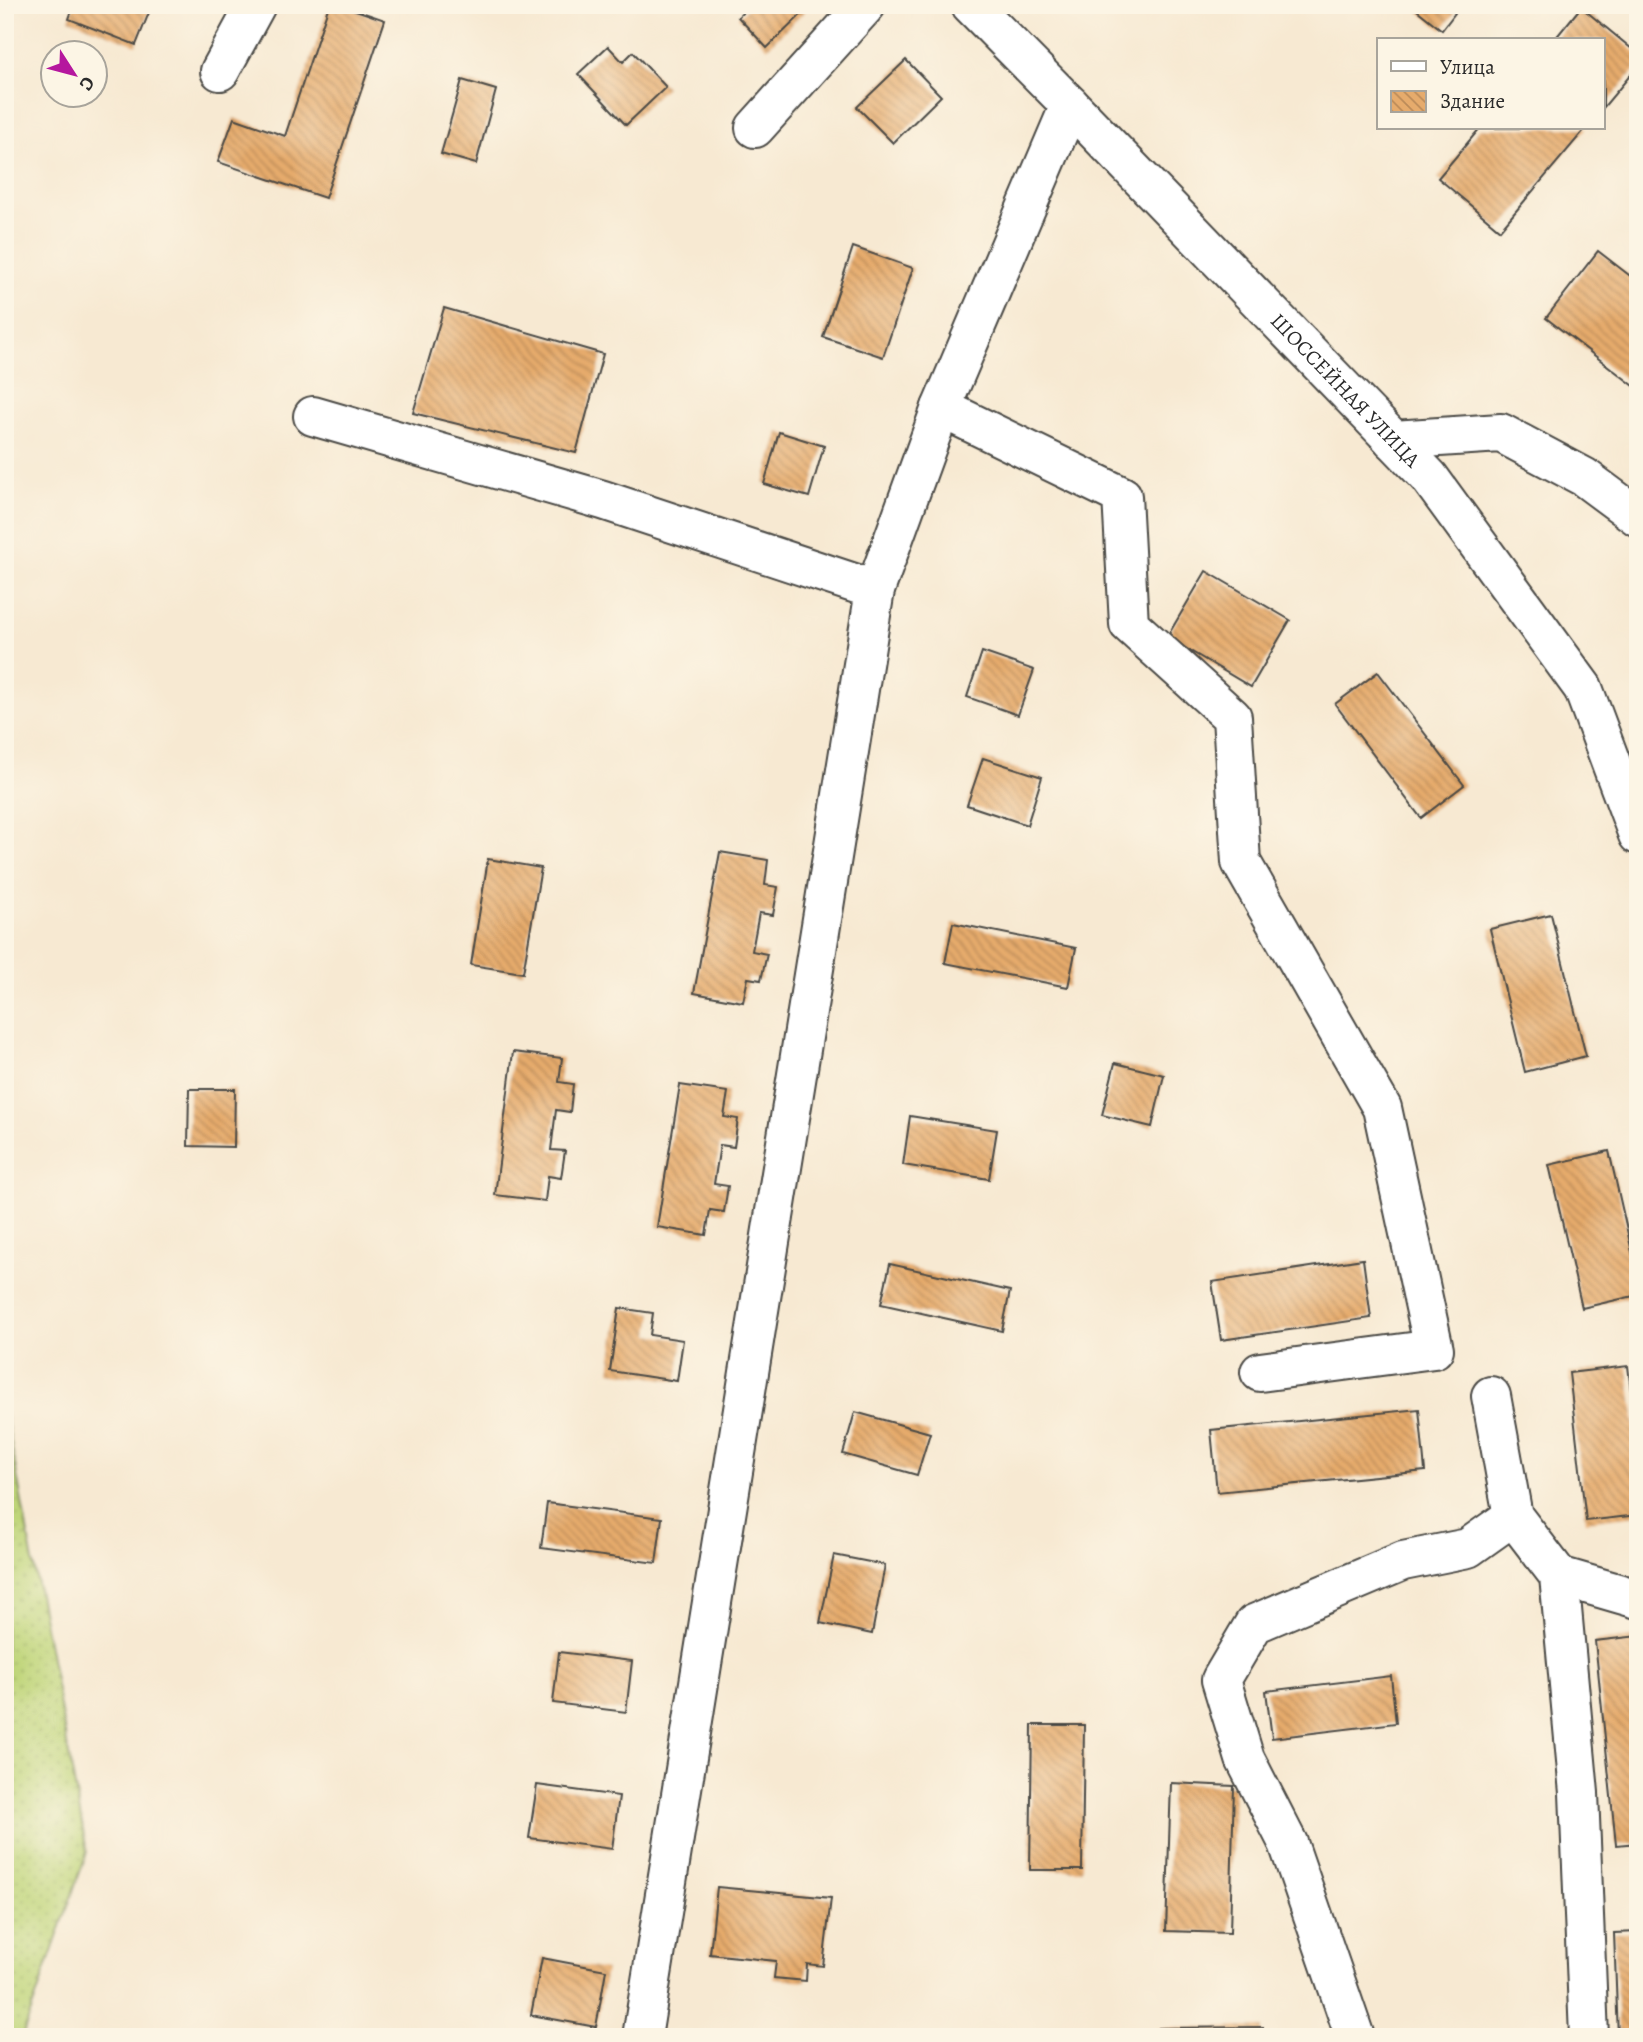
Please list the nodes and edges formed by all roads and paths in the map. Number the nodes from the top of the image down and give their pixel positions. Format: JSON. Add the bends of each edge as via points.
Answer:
{"nodes":[{"id":1,"x":256,"y":5,"type":"edge"},
{"id":2,"x":866,"y":5,"type":"edge"},
{"id":3,"x":972,"y":6,"type":"edge"},
{"id":4,"x":219,"y":71,"type":"dead end"},
{"id":5,"x":1070,"y":105,"type":"junction"},
{"id":6,"x":755,"y":128,"type":"dead end"},
{"id":7,"x":941,"y":408,"type":"junction"},
{"id":8,"x":313,"y":416,"type":"dead end"},
{"id":9,"x":1393,"y":440,"type":"junction"},
{"id":10,"x":1638,"y":517,"type":"edge"},
{"id":11,"x":875,"y":590,"type":"junction"},
{"id":12,"x":1638,"y":835,"type":"edge"},
{"id":13,"x":1259,"y":1372,"type":"dead end"},
{"id":14,"x":1491,"y":1396,"type":"dead end"},
{"id":15,"x":1513,"y":1516,"type":"junction"},
{"id":16,"x":1559,"y":1576,"type":"junction"},
{"id":17,"x":1638,"y":1599,"type":"edge"},
{"id":18,"x":642,"y":2037,"type":"edge"},
{"id":19,"x":1355,"y":2037,"type":"edge"},
{"id":20,"x":1589,"y":2037,"type":"edge"}],
"edges":[{"from":1,"to":4,"type":"street"},
{"from":2,"to":6,"type":"street"},
{"from":3,"to":5,"type":"street","name":"ШОССЕЙНАЯ УЛИЦА"},
{"from":5,"to":7,"type":"street"},
{"from":5,"to":9,"type":"street","name":"ШОССЕЙНАЯ УЛИЦА"},
{"from":7,"to":11,"type":"street"},
{"from":7,"to":13,"type":"street","via":[[1122,496],[1129,624],[1232,717],[1241,862],[1382,1108],[1434,1349]]},
{"from":8,"to":11,"type":"street","via":[[603,500]]},
{"from":9,"to":10,"type":"street","via":[[1501,433],[1584,477]]},
{"from":9,"to":12,"type":"street","name":"ШОССЕЙНАЯ УЛИЦА","via":[[1429,477],[1583,688]]},
{"from":11,"to":18,"type":"street"},
{"from":14,"to":15,"type":"street"},
{"from":15,"to":16,"type":"street"},
{"from":15,"to":19,"type":"street","via":[[1468,1548],[1403,1561],[1254,1623],[1221,1680],[1245,1759],[1288,1843]]},
{"from":16,"to":17,"type":"street"},
{"from":16,"to":20,"type":"street","via":[[1579,1793]]}]}
